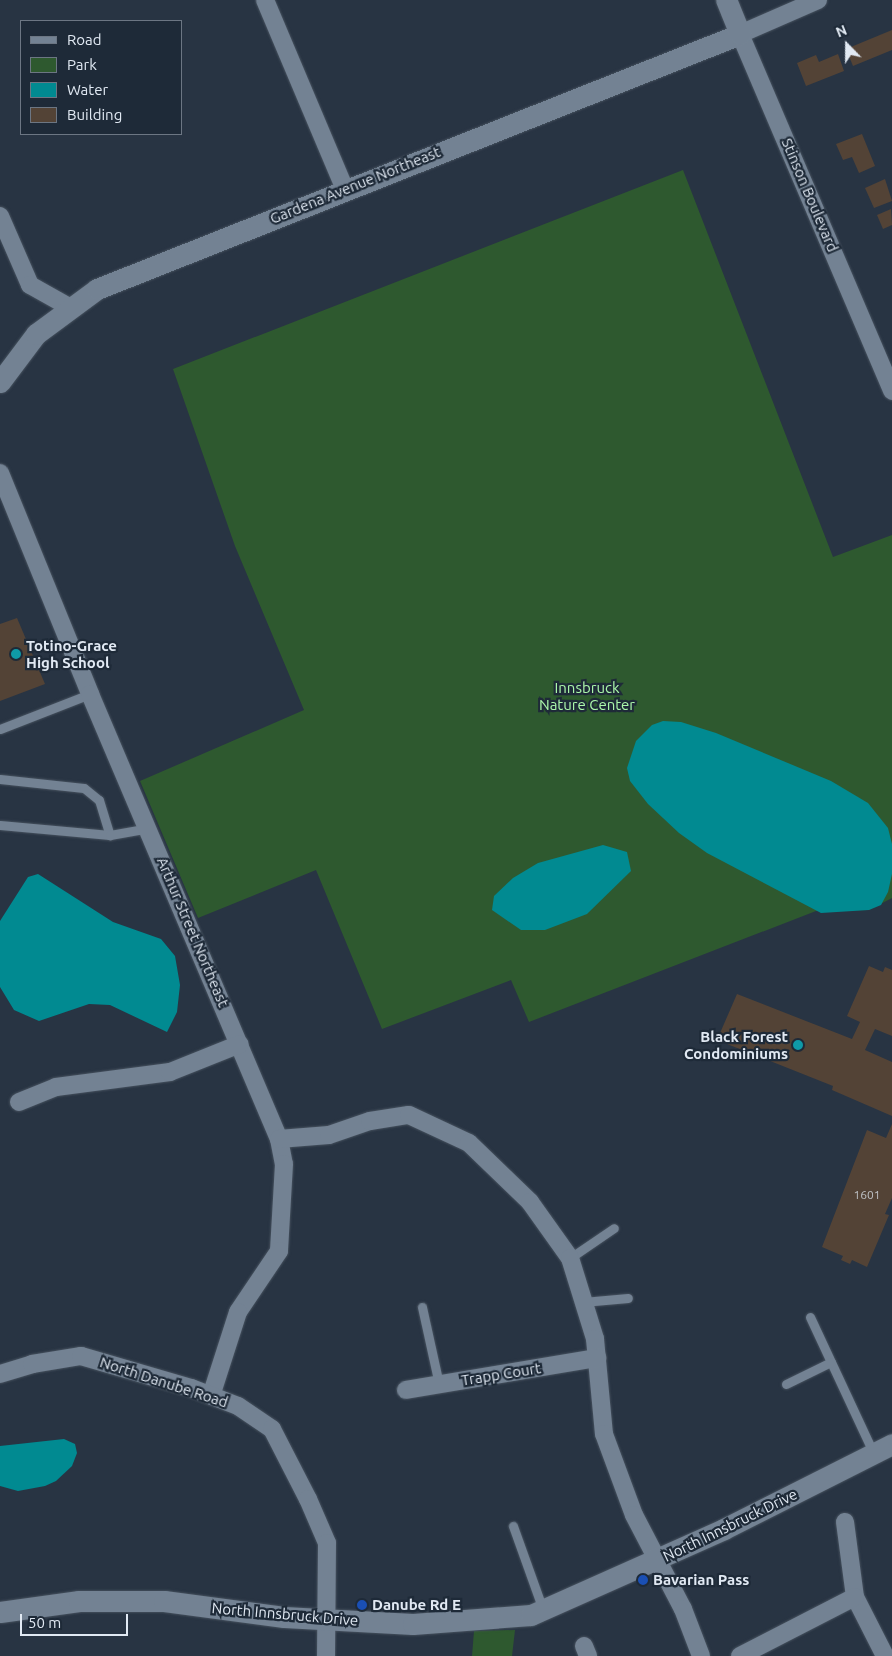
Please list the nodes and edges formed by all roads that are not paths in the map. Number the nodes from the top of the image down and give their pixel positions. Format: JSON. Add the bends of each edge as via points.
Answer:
{"nodes":[{"id":1,"x":264,"y":0,"type":"edge"},
{"id":2,"x":726,"y":0,"type":"edge"},
{"id":3,"x":818,"y":0,"type":"edge"},
{"id":4,"x":740,"y":34,"type":"junction"},
{"id":5,"x":345,"y":189,"type":"junction"},
{"id":6,"x":0,"y":216,"type":"edge"},
{"id":7,"x":71,"y":308,"type":"junction"},
{"id":8,"x":0,"y":382,"type":"edge"},
{"id":9,"x":892,"y":391,"type":"edge"},
{"id":10,"x":0,"y":473,"type":"edge"},
{"id":11,"x":90,"y":694,"type":"junction"},
{"id":12,"x":0,"y":729,"type":"edge"},
{"id":13,"x":0,"y":779,"type":"edge"},
{"id":14,"x":0,"y":825,"type":"edge"},
{"id":15,"x":149,"y":828,"type":"junction"},
{"id":16,"x":110,"y":835,"type":"junction"},
{"id":17,"x":240,"y":1044,"type":"junction"},
{"id":18,"x":19,"y":1102,"type":"dead end"},
{"id":19,"x":280,"y":1139,"type":"junction"},
{"id":20,"x":614,"y":1228,"type":"dead end"},
{"id":21,"x":570,"y":1258,"type":"junction"},
{"id":22,"x":628,"y":1298,"type":"dead end"},
{"id":23,"x":583,"y":1302,"type":"junction"},
{"id":24,"x":422,"y":1307,"type":"dead end"},
{"id":25,"x":810,"y":1317,"type":"dead end"},
{"id":26,"x":597,"y":1358,"type":"junction"},
{"id":27,"x":831,"y":1362,"type":"junction"},
{"id":28,"x":0,"y":1374,"type":"edge"},
{"id":29,"x":439,"y":1384,"type":"junction"},
{"id":30,"x":786,"y":1384,"type":"dead end"},
{"id":31,"x":406,"y":1390,"type":"dead end"},
{"id":32,"x":211,"y":1396,"type":"junction"},
{"id":33,"x":883,"y":1449,"type":"edge"},
{"id":34,"x":845,"y":1522,"type":"dead end"},
{"id":35,"x":513,"y":1526,"type":"dead end"},
{"id":36,"x":657,"y":1560,"type":"junction"},
{"id":37,"x":854,"y":1597,"type":"junction"},
{"id":38,"x":543,"y":1610,"type":"junction"},
{"id":39,"x":0,"y":1612,"type":"edge"},
{"id":40,"x":328,"y":1619,"type":"junction"},
{"id":41,"x":326,"y":1656,"type":"edge"},
{"id":42,"x":701,"y":1656,"type":"edge"},
{"id":43,"x":740,"y":1656,"type":"edge"},
{"id":44,"x":886,"y":1656,"type":"edge"}],
"edges":[{"from":1,"to":5,"type":"street"},
{"from":2,"to":4,"type":"street","name":"Stinson Boulevard"},
{"from":3,"to":4,"type":"street"},
{"from":4,"to":5,"type":"street","name":"Gardena Avenue Northeast"},
{"from":4,"to":9,"type":"street","name":"Stinson Boulevard"},
{"from":5,"to":7,"type":"street","name":"Gardena Avenue Northeast","via":[[97,289]]},
{"from":6,"to":7,"type":"street","via":[[30,285]]},
{"from":7,"to":8,"type":"street","name":"Gardena Avenue Northeast","via":[[36,334]]},
{"from":10,"to":11,"type":"street","name":"Arthur Street Northeast"},
{"from":11,"to":12,"type":"lane"},
{"from":11,"to":15,"type":"street","name":"Arthur Street Northeast"},
{"from":13,"to":16,"type":"lane","via":[[84,788],[100,800]]},
{"from":14,"to":16,"type":"lane"},
{"from":15,"to":16,"type":"lane"},
{"from":15,"to":17,"type":"street","name":"Arthur Street Northeast"},
{"from":17,"to":18,"type":"street","via":[[170,1072],[56,1087]]},
{"from":17,"to":19,"type":"street","name":"Arthur Street Northeast"},
{"from":19,"to":21,"type":"street","via":[[329,1135],[370,1121],[409,1115],[469,1143],[530,1202]]},
{"from":19,"to":32,"type":"street","name":"Arthur Street Northeast","via":[[284,1164],[279,1251],[238,1312]]},
{"from":20,"to":21,"type":"lane"},
{"from":21,"to":23,"type":"street"},
{"from":22,"to":23,"type":"lane"},
{"from":23,"to":26,"type":"street"},
{"from":24,"to":29,"type":"lane"},
{"from":25,"to":27,"type":"lane"},
{"from":26,"to":29,"type":"street","name":"Trapp Court"},
{"from":26,"to":36,"type":"street","via":[[604,1434],[634,1515]]},
{"from":27,"to":30,"type":"lane"},
{"from":27,"to":33,"type":"lane"},
{"from":28,"to":32,"type":"street","name":"North Danube Road","via":[[32,1364],[81,1356]]},
{"from":29,"to":31,"type":"street","name":"Trapp Court"},
{"from":32,"to":40,"type":"street","name":"North Danube Road","via":[[238,1406],[272,1429],[286,1455],[326,1543]]},
{"from":33,"to":36,"type":"street","name":"North Innsbruck Drive"},
{"from":34,"to":37,"type":"street"},
{"from":35,"to":38,"type":"lane"},
{"from":36,"to":38,"type":"street","name":"North Innsbruck Drive"},
{"from":36,"to":42,"type":"street","via":[[683,1609]]},
{"from":37,"to":43,"type":"street"},
{"from":37,"to":44,"type":"street"},
{"from":38,"to":40,"type":"street","name":"North Innsbruck Drive","via":[[531,1615],[413,1624]]},
{"from":39,"to":40,"type":"street","name":"North Innsbruck Drive","via":[[79,1601],[164,1601]]},
{"from":40,"to":41,"type":"street","name":"North Danube Road"}]}
